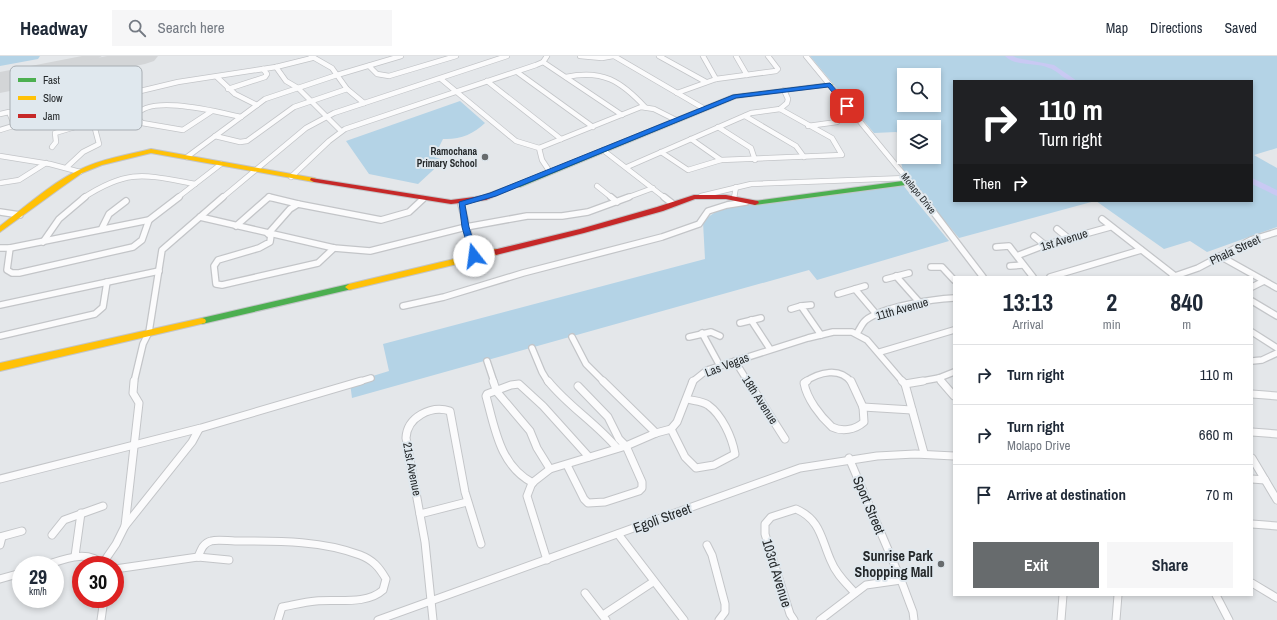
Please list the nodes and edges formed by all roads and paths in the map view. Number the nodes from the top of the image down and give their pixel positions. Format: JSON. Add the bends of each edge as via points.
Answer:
{"nodes":[{"id":1,"x":320,"y":56,"type":"edge"},
{"id":2,"x":402,"y":56,"type":"edge"},
{"id":3,"x":456,"y":56,"type":"edge"},
{"id":4,"x":508,"y":56,"type":"edge"},
{"id":5,"x":547,"y":56,"type":"edge"},
{"id":6,"x":580,"y":56,"type":"edge"},
{"id":7,"x":613,"y":56,"type":"edge"},
{"id":8,"x":659,"y":56,"type":"edge"},
{"id":9,"x":703,"y":56,"type":"edge"},
{"id":10,"x":736,"y":56,"type":"edge"},
{"id":11,"x":768,"y":56,"type":"edge"},
{"id":12,"x":806,"y":56,"type":"edge"},
{"id":13,"x":312,"y":57,"type":"edge"},
{"id":14,"x":390,"y":57,"type":"edge"},
{"id":15,"x":543,"y":62,"type":"junction"},
{"id":16,"x":276,"y":66,"type":"junction"},
{"id":17,"x":369,"y":66,"type":"junction"},
{"id":18,"x":263,"y":69,"type":"junction"},
{"id":19,"x":517,"y":72,"type":"junction"},
{"id":20,"x":337,"y":75,"type":"junction"},
{"id":21,"x":747,"y":75,"type":"junction"},
{"id":22,"x":217,"y":77,"type":"junction"},
{"id":23,"x":566,"y":77,"type":"junction"},
{"id":24,"x":441,"y":79,"type":"junction"},
{"id":25,"x":716,"y":79,"type":"junction"},
{"id":26,"x":487,"y":81,"type":"junction"},
{"id":27,"x":706,"y":82,"type":"junction"},
{"id":28,"x":830,"y":85,"type":"junction"},
{"id":29,"x":298,"y":88,"type":"junction"},
{"id":30,"x":228,"y":89,"type":"junction"},
{"id":31,"x":347,"y":89,"type":"junction"},
{"id":32,"x":784,"y":90,"type":"junction"},
{"id":33,"x":142,"y":92,"type":"edge"},
{"id":34,"x":457,"y":92,"type":"junction"},
{"id":35,"x":677,"y":93,"type":"junction"},
{"id":36,"x":310,"y":101,"type":"junction"},
{"id":37,"x":364,"y":103,"type":"junction"},
{"id":38,"x":257,"y":105,"type":"junction"},
{"id":39,"x":645,"y":107,"type":"junction"},
{"id":40,"x":703,"y":108,"type":"junction"},
{"id":41,"x":142,"y":110,"type":"edge"},
{"id":42,"x":780,"y":110,"type":"junction"},
{"id":43,"x":212,"y":111,"type":"junction"},
{"id":44,"x":0,"y":114,"type":"edge"},
{"id":45,"x":10,"y":114,"type":"edge"},
{"id":46,"x":622,"y":115,"type":"junction"},
{"id":47,"x":325,"y":116,"type":"junction"},
{"id":48,"x":745,"y":116,"type":"junction"},
{"id":49,"x":242,"y":117,"type":"junction"},
{"id":50,"x":676,"y":120,"type":"junction"},
{"id":51,"x":837,"y":122,"type":"dead end"},
{"id":52,"x":142,"y":123,"type":"edge"},
{"id":53,"x":808,"y":126,"type":"junction"},
{"id":54,"x":10,"y":127,"type":"edge"},
{"id":55,"x":593,"y":127,"type":"junction"},
{"id":56,"x":718,"y":127,"type":"junction"},
{"id":57,"x":0,"y":130,"type":"edge"},
{"id":58,"x":62,"y":130,"type":"edge"},
{"id":59,"x":95,"y":130,"type":"edge"},
{"id":60,"x":341,"y":131,"type":"junction"},
{"id":61,"x":215,"y":136,"type":"junction"},
{"id":62,"x":691,"y":139,"type":"junction"},
{"id":63,"x":561,"y":140,"type":"junction"},
{"id":64,"x":52,"y":147,"type":"dead end"},
{"id":65,"x":539,"y":148,"type":"junction"},
{"id":66,"x":603,"y":150,"type":"junction"},
{"id":67,"x":661,"y":152,"type":"junction"},
{"id":68,"x":0,"y":156,"type":"edge"},
{"id":69,"x":187,"y":157,"type":"junction"},
{"id":70,"x":804,"y":157,"type":"junction"},
{"id":71,"x":721,"y":160,"type":"junction"},
{"id":72,"x":755,"y":160,"type":"junction"},
{"id":73,"x":46,"y":162,"type":"junction"},
{"id":74,"x":222,"y":164,"type":"junction"},
{"id":75,"x":67,"y":167,"type":"junction"},
{"id":76,"x":627,"y":168,"type":"junction"},
{"id":77,"x":255,"y":170,"type":"junction"},
{"id":78,"x":80,"y":172,"type":"junction"},
{"id":79,"x":550,"y":172,"type":"junction"},
{"id":80,"x":291,"y":177,"type":"junction"},
{"id":81,"x":908,"y":180,"type":"junction"},
{"id":82,"x":0,"y":183,"type":"edge"},
{"id":83,"x":195,"y":184,"type":"junction"},
{"id":84,"x":597,"y":186,"type":"dead end"},
{"id":85,"x":736,"y":187,"type":"junction"},
{"id":86,"x":653,"y":188,"type":"junction"},
{"id":87,"x":701,"y":196,"type":"junction"},
{"id":88,"x":734,"y":198,"type":"junction"},
{"id":89,"x":423,"y":200,"type":"junction"},
{"id":90,"x":126,"y":201,"type":"dead end"},
{"id":91,"x":618,"y":202,"type":"junction"},
{"id":92,"x":746,"y":202,"type":"junction"},
{"id":93,"x":298,"y":204,"type":"junction"},
{"id":94,"x":461,"y":204,"type":"junction"},
{"id":95,"x":673,"y":204,"type":"junction"},
{"id":96,"x":0,"y":212,"type":"edge"},
{"id":97,"x":20,"y":215,"type":"junction"},
{"id":98,"x":200,"y":217,"type":"junction"},
{"id":99,"x":1102,"y":218,"type":"dead end"},
{"id":100,"x":149,"y":220,"type":"junction"},
{"id":101,"x":236,"y":226,"type":"junction"},
{"id":102,"x":466,"y":227,"type":"junction"},
{"id":103,"x":1110,"y":227,"type":"junction"},
{"id":104,"x":102,"y":228,"type":"junction"},
{"id":105,"x":1057,"y":229,"type":"dead end"},
{"id":106,"x":0,"y":230,"type":"edge"},
{"id":107,"x":1277,"y":232,"type":"edge"},
{"id":108,"x":270,"y":234,"type":"junction"},
{"id":109,"x":1034,"y":236,"type":"dead end"},
{"id":110,"x":1068,"y":238,"type":"junction"},
{"id":111,"x":43,"y":242,"type":"junction"},
{"id":112,"x":1045,"y":245,"type":"junction"},
{"id":113,"x":996,"y":247,"type":"dead end"},
{"id":114,"x":0,"y":248,"type":"edge"},
{"id":115,"x":10,"y":248,"type":"junction"},
{"id":116,"x":334,"y":248,"type":"junction"},
{"id":117,"x":1141,"y":250,"type":"junction"},
{"id":118,"x":1019,"y":255,"type":"junction"},
{"id":119,"x":474,"y":256,"type":"junction"},
{"id":120,"x":1220,"y":256,"type":"junction"},
{"id":121,"x":1023,"y":265,"type":"junction"},
{"id":122,"x":1010,"y":266,"type":"dead end"},
{"id":123,"x":931,"y":267,"type":"dead end"},
{"id":124,"x":159,"y":271,"type":"junction"},
{"id":125,"x":909,"y":273,"type":"dead end"},
{"id":126,"x":896,"y":276,"type":"junction"},
{"id":127,"x":982,"y":276,"type":"edge"},
{"id":128,"x":1032,"y":276,"type":"edge"},
{"id":129,"x":1053,"y":276,"type":"edge"},
{"id":130,"x":1173,"y":276,"type":"edge"},
{"id":131,"x":886,"y":279,"type":"dead end"},
{"id":132,"x":953,"y":279,"type":"edge"},
{"id":133,"x":1264,"y":281,"type":"junction"},
{"id":134,"x":107,"y":282,"type":"junction"},
{"id":135,"x":865,"y":286,"type":"dead end"},
{"id":136,"x":1253,"y":286,"type":"edge"},
{"id":137,"x":1277,"y":288,"type":"edge"},
{"id":138,"x":855,"y":289,"type":"junction"},
{"id":139,"x":838,"y":294,"type":"dead end"},
{"id":140,"x":953,"y":298,"type":"edge"},
{"id":141,"x":1253,"y":302,"type":"edge"},
{"id":142,"x":920,"y":303,"type":"junction"},
{"id":143,"x":0,"y":305,"type":"edge"},
{"id":144,"x":811,"y":305,"type":"dead end"},
{"id":145,"x":403,"y":306,"type":"dead end"},
{"id":146,"x":801,"y":306,"type":"junction"},
{"id":147,"x":791,"y":309,"type":"dead end"},
{"id":148,"x":876,"y":315,"type":"junction"},
{"id":149,"x":1277,"y":316,"type":"edge"},
{"id":150,"x":761,"y":318,"type":"dead end"},
{"id":151,"x":751,"y":320,"type":"junction"},
{"id":152,"x":740,"y":323,"type":"dead end"},
{"id":153,"x":953,"y":330,"type":"edge"},
{"id":154,"x":149,"y":332,"type":"junction"},
{"id":155,"x":705,"y":333,"type":"junction"},
{"id":156,"x":857,"y":333,"type":"junction"},
{"id":157,"x":1253,"y":333,"type":"edge"},
{"id":158,"x":821,"y":335,"type":"junction"},
{"id":159,"x":0,"y":336,"type":"edge"},
{"id":160,"x":720,"y":336,"type":"dead end"},
{"id":161,"x":572,"y":337,"type":"dead end"},
{"id":162,"x":689,"y":337,"type":"dead end"},
{"id":163,"x":532,"y":348,"type":"dead end"},
{"id":164,"x":1277,"y":348,"type":"edge"},
{"id":165,"x":770,"y":349,"type":"junction"},
{"id":166,"x":880,"y":352,"type":"junction"},
{"id":167,"x":1277,"y":353,"type":"edge"},
{"id":168,"x":487,"y":361,"type":"dead end"},
{"id":169,"x":735,"y":361,"type":"junction"},
{"id":170,"x":1253,"y":361,"type":"edge"},
{"id":171,"x":720,"y":366,"type":"junction"},
{"id":172,"x":0,"y":367,"type":"edge"},
{"id":173,"x":953,"y":372,"type":"edge"},
{"id":174,"x":371,"y":378,"type":"dead end"},
{"id":175,"x":939,"y":378,"type":"junction"},
{"id":176,"x":905,"y":384,"type":"junction"},
{"id":177,"x":578,"y":386,"type":"dead end"},
{"id":178,"x":497,"y":392,"type":"junction"},
{"id":179,"x":1253,"y":394,"type":"edge"},
{"id":180,"x":953,"y":395,"type":"edge"},
{"id":181,"x":1277,"y":396,"type":"edge"},
{"id":182,"x":687,"y":399,"type":"junction"},
{"id":183,"x":863,"y":407,"type":"junction"},
{"id":184,"x":912,"y":410,"type":"junction"},
{"id":185,"x":198,"y":429,"type":"junction"},
{"id":186,"x":670,"y":430,"type":"junction"},
{"id":187,"x":1253,"y":432,"type":"edge"},
{"id":188,"x":656,"y":433,"type":"junction"},
{"id":189,"x":1277,"y":434,"type":"edge"},
{"id":190,"x":785,"y":439,"type":"dead end"},
{"id":191,"x":134,"y":444,"type":"junction"},
{"id":192,"x":626,"y":446,"type":"junction"},
{"id":193,"x":617,"y":448,"type":"junction"},
{"id":194,"x":924,"y":453,"type":"junction"},
{"id":195,"x":953,"y":456,"type":"edge"},
{"id":196,"x":589,"y":457,"type":"junction"},
{"id":197,"x":849,"y":458,"type":"junction"},
{"id":198,"x":1253,"y":460,"type":"edge"},
{"id":199,"x":567,"y":465,"type":"junction"},
{"id":200,"x":550,"y":469,"type":"junction"},
{"id":201,"x":0,"y":479,"type":"edge"},
{"id":202,"x":1253,"y":479,"type":"edge"},
{"id":203,"x":1265,"y":480,"type":"junction"},
{"id":204,"x":533,"y":483,"type":"junction"},
{"id":205,"x":1277,"y":500,"type":"edge"},
{"id":206,"x":467,"y":502,"type":"junction"},
{"id":207,"x":103,"y":506,"type":"dead end"},
{"id":208,"x":81,"y":513,"type":"junction"},
{"id":209,"x":420,"y":514,"type":"junction"},
{"id":210,"x":1253,"y":524,"type":"edge"},
{"id":211,"x":125,"y":526,"type":"junction"},
{"id":212,"x":1277,"y":526,"type":"edge"},
{"id":213,"x":22,"y":531,"type":"dead end"},
{"id":214,"x":618,"y":534,"type":"junction"},
{"id":215,"x":52,"y":535,"type":"dead end"},
{"id":216,"x":1,"y":537,"type":"edge"},
{"id":217,"x":481,"y":544,"type":"dead end"},
{"id":218,"x":0,"y":545,"type":"edge"},
{"id":219,"x":707,"y":545,"type":"dead end"},
{"id":220,"x":75,"y":556,"type":"edge"},
{"id":221,"x":108,"y":556,"type":"edge"},
{"id":222,"x":198,"y":557,"type":"junction"},
{"id":223,"x":229,"y":560,"type":"dead end"},
{"id":224,"x":547,"y":560,"type":"junction"},
{"id":225,"x":124,"y":568,"type":"edge"},
{"id":226,"x":12,"y":576,"type":"edge"},
{"id":227,"x":0,"y":579,"type":"edge"},
{"id":228,"x":902,"y":580,"type":"junction"},
{"id":229,"x":653,"y":582,"type":"junction"},
{"id":230,"x":1253,"y":584,"type":"edge"},
{"id":231,"x":584,"y":593,"type":"dead end"},
{"id":232,"x":856,"y":593,"type":"junction"},
{"id":233,"x":1063,"y":596,"type":"edge"},
{"id":234,"x":1118,"y":596,"type":"edge"},
{"id":235,"x":1216,"y":596,"type":"edge"},
{"id":236,"x":1277,"y":598,"type":"edge"},
{"id":237,"x":432,"y":601,"type":"junction"},
{"id":238,"x":103,"y":608,"type":"edge"},
{"id":239,"x":604,"y":618,"type":"edge"},
{"id":240,"x":101,"y":620,"type":"edge"},
{"id":241,"x":278,"y":620,"type":"edge"},
{"id":242,"x":378,"y":620,"type":"edge"},
{"id":243,"x":433,"y":620,"type":"edge"},
{"id":244,"x":684,"y":620,"type":"edge"},
{"id":245,"x":719,"y":620,"type":"edge"},
{"id":246,"x":794,"y":620,"type":"edge"},
{"id":247,"x":820,"y":620,"type":"edge"},
{"id":248,"x":914,"y":620,"type":"edge"},
{"id":249,"x":1061,"y":620,"type":"edge"},
{"id":250,"x":1116,"y":620,"type":"edge"},
{"id":251,"x":1228,"y":620,"type":"edge"}],
"edges":[{"from":1,"to":13,"type":"street"},
{"from":2,"to":14,"type":"street"},
{"from":3,"to":17,"type":"street","via":[[389,76],[377,74]]},
{"from":4,"to":24,"type":"street"},
{"from":5,"to":15,"type":"street"},
{"from":6,"to":7,"type":"street"},
{"from":7,"to":35,"type":"street"},
{"from":8,"to":27,"type":"street"},
{"from":9,"to":25,"type":"street"},
{"from":10,"to":21,"type":"street"},
{"from":11,"to":21,"type":"street","via":[[778,70]]},
{"from":12,"to":28,"type":"street","name":"Molapo Drive"},
{"from":13,"to":16,"type":"street"},
{"from":13,"to":20,"type":"street","via":[[332,68]]},
{"from":14,"to":17,"type":"street"},
{"from":15,"to":19,"type":"street"},
{"from":15,"to":23,"type":"street"},
{"from":16,"to":18,"type":"street"},
{"from":16,"to":29,"type":"street","via":[[286,81]]},
{"from":17,"to":20,"type":"street"},
{"from":18,"to":22,"type":"street"},
{"from":18,"to":30,"type":"street","via":[[267,74],[264,77]]},
{"from":19,"to":26,"type":"street"},
{"from":19,"to":55,"type":"street"},
{"from":20,"to":29,"type":"street"},
{"from":20,"to":31,"type":"street"},
{"from":21,"to":25,"type":"street"},
{"from":22,"to":30,"type":"street"},
{"from":22,"to":33,"type":"street","via":[[186,80]]},
{"from":23,"to":39,"type":"street","via":[[582,72],[603,75],[630,91]]},
{"from":23,"to":46,"type":"street"},
{"from":24,"to":34,"type":"street"},
{"from":24,"to":37,"type":"street"},
{"from":25,"to":27,"type":"street"},
{"from":26,"to":34,"type":"street"},
{"from":26,"to":63,"type":"street"},
{"from":27,"to":35,"type":"street"},
{"from":28,"to":32,"type":"street"},
{"from":28,"to":81,"type":"street","name":"Molapo Drive"},
{"from":29,"to":36,"type":"street"},
{"from":29,"to":38,"type":"street","via":[[270,96]]},
{"from":30,"to":38,"type":"street"},
{"from":31,"to":36,"type":"street"},
{"from":31,"to":37,"type":"street"},
{"from":32,"to":40,"type":"street","via":[[735,96]]},
{"from":32,"to":42,"type":"street","via":[[788,99]]},
{"from":34,"to":60,"type":"street"},
{"from":34,"to":65,"type":"street","via":[[516,141]]},
{"from":35,"to":40,"type":"street"},
{"from":36,"to":47,"type":"street"},
{"from":36,"to":61,"type":"street","via":[[281,115],[247,141],[240,142]]},
{"from":37,"to":47,"type":"street"},
{"from":38,"to":49,"type":"street"},
{"from":39,"to":46,"type":"street"},
{"from":39,"to":50,"type":"street"},
{"from":40,"to":50,"type":"street"},
{"from":41,"to":43,"type":"street","via":[[167,104]]},
{"from":42,"to":48,"type":"street"},
{"from":42,"to":53,"type":"street"},
{"from":43,"to":49,"type":"street"},
{"from":43,"to":52,"type":"street","via":[[183,130]]},
{"from":44,"to":45,"type":"street","via":[[9,112]]},
{"from":46,"to":55,"type":"street"},
{"from":47,"to":60,"type":"street"},
{"from":47,"to":77,"type":"street","via":[[306,128]]},
{"from":48,"to":56,"type":"street"},
{"from":48,"to":70,"type":"street","via":[[796,146]]},
{"from":49,"to":61,"type":"street"},
{"from":50,"to":66,"type":"street"},
{"from":51,"to":53,"type":"street"},
{"from":53,"to":70,"type":"street","via":[[832,138],[842,154]]},
{"from":54,"to":57,"type":"street"},
{"from":55,"to":63,"type":"street"},
{"from":56,"to":62,"type":"street"},
{"from":56,"to":72,"type":"street","via":[[751,148]]},
{"from":58,"to":64,"type":"street","via":[[55,132],[56,142]]},
{"from":59,"to":75,"type":"street","via":[[99,144],[81,154]]},
{"from":60,"to":80,"type":"street"},
{"from":61,"to":69,"type":"street"},
{"from":62,"to":67,"type":"street"},
{"from":62,"to":71,"type":"street"},
{"from":63,"to":65,"type":"street"},
{"from":65,"to":79,"type":"street","via":[[542,160]]},
{"from":66,"to":76,"type":"street"},
{"from":66,"to":79,"type":"street"},
{"from":67,"to":71,"type":"street","via":[[688,170]]},
{"from":67,"to":76,"type":"street"},
{"from":68,"to":73,"type":"street"},
{"from":69,"to":74,"type":"street"},
{"from":69,"to":78,"type":"street","via":[[150,151]]},
{"from":70,"to":72,"type":"street"},
{"from":71,"to":72,"type":"street"},
{"from":73,"to":75,"type":"street"},
{"from":73,"to":82,"type":"street","via":[[18,182]]},
{"from":74,"to":77,"type":"street"},
{"from":74,"to":83,"type":"street"},
{"from":75,"to":78,"type":"street"},
{"from":76,"to":86,"type":"street"},
{"from":77,"to":80,"type":"street"},
{"from":77,"to":98,"type":"street"},
{"from":78,"to":97,"type":"street","via":[[58,185]]},
{"from":79,"to":94,"type":"street","via":[[493,195]]},
{"from":80,"to":89,"type":"street"},
{"from":81,"to":85,"type":"street","via":[[761,183]]},
{"from":81,"to":92,"type":"street","via":[[764,202]]},
{"from":81,"to":127,"type":"street","name":"Molapo Drive"},
{"from":83,"to":100,"type":"street"},
{"from":83,"to":111,"type":"street","via":[[144,175],[123,178],[87,196],[54,223]]},
{"from":84,"to":91,"type":"street"},
{"from":85,"to":87,"type":"street"},
{"from":85,"to":88,"type":"street"},
{"from":86,"to":91,"type":"street"},
{"from":86,"to":95,"type":"street"},
{"from":87,"to":88,"type":"street"},
{"from":87,"to":95,"type":"street"},
{"from":88,"to":92,"type":"street"},
{"from":89,"to":93,"type":"street","via":[[409,212],[381,220]]},
{"from":89,"to":94,"type":"street"},
{"from":90,"to":104,"type":"street","via":[[109,214]]},
{"from":91,"to":102,"type":"street","via":[[588,212],[562,216],[527,216]]},
{"from":92,"to":145,"type":"street","via":[[708,211],[699,224],[662,237]]},
{"from":93,"to":101,"type":"street","via":[[269,197]]},
{"from":93,"to":108,"type":"street","via":[[290,209]]},
{"from":94,"to":102,"type":"street"},
{"from":95,"to":119,"type":"street","via":[[618,222]]},
{"from":96,"to":97,"type":"street"},
{"from":97,"to":106,"type":"street"},
{"from":98,"to":101,"type":"street"},
{"from":98,"to":124,"type":"street","via":[[162,250]]},
{"from":99,"to":103,"type":"street","name":"1st Avenue"},
{"from":100,"to":104,"type":"street"},
{"from":100,"to":115,"type":"street","via":[[142,240],[133,247],[31,270],[12,273],[7,270]]},
{"from":101,"to":108,"type":"street"},
{"from":102,"to":116,"type":"street","via":[[370,251]]},
{"from":102,"to":119,"type":"street"},
{"from":103,"to":110,"type":"street","name":"1st Avenue"},
{"from":103,"to":117,"type":"street","name":"1st Avenue"},
{"from":104,"to":111,"type":"street"},
{"from":105,"to":110,"type":"street"},
{"from":107,"to":120,"type":"street","name":"Phala Street","via":[[1251,240]]},
{"from":108,"to":116,"type":"street"},
{"from":108,"to":116,"type":"street","via":[[270,242],[263,246],[218,260],[214,266],[216,284],[222,286],[318,263]]},
{"from":109,"to":112,"type":"street"},
{"from":110,"to":112,"type":"street","name":"1st Avenue"},
{"from":111,"to":115,"type":"street"},
{"from":112,"to":118,"type":"street","name":"1st Avenue"},
{"from":113,"to":118,"type":"street","via":[[1008,246]]},
{"from":114,"to":115,"type":"street"},
{"from":117,"to":129,"type":"street"},
{"from":117,"to":130,"type":"street","name":"1st Avenue"},
{"from":118,"to":121,"type":"street"},
{"from":119,"to":154,"type":"street"},
{"from":120,"to":130,"type":"street","name":"Phala Street","via":[[1198,268]]},
{"from":120,"to":133,"type":"street"},
{"from":121,"to":122,"type":"street"},
{"from":121,"to":128,"type":"street"},
{"from":123,"to":132,"type":"street","via":[[942,267]]},
{"from":124,"to":134,"type":"street"},
{"from":124,"to":154,"type":"street"},
{"from":125,"to":126,"type":"street"},
{"from":126,"to":131,"type":"street"},
{"from":126,"to":142,"type":"street"},
{"from":133,"to":136,"type":"street"},
{"from":133,"to":137,"type":"street"},
{"from":134,"to":143,"type":"street"},
{"from":134,"to":159,"type":"street","via":[[103,307],[95,314]]},
{"from":135,"to":138,"type":"street"},
{"from":138,"to":139,"type":"street"},
{"from":138,"to":148,"type":"street"},
{"from":140,"to":142,"type":"street","name":"11th Avenue","via":[[933,299]]},
{"from":141,"to":149,"type":"street"},
{"from":142,"to":148,"type":"street","name":"11th Avenue"},
{"from":144,"to":146,"type":"street"},
{"from":146,"to":147,"type":"street"},
{"from":146,"to":158,"type":"street"},
{"from":148,"to":156,"type":"street","name":"11th Avenue","via":[[866,321]]},
{"from":150,"to":151,"type":"street"},
{"from":151,"to":152,"type":"street"},
{"from":151,"to":165,"type":"street"},
{"from":153,"to":166,"type":"street"},
{"from":154,"to":172,"type":"street"},
{"from":154,"to":191,"type":"street","via":[[135,373],[133,393],[139,403]]},
{"from":155,"to":160,"type":"street"},
{"from":155,"to":162,"type":"street"},
{"from":155,"to":171,"type":"street"},
{"from":156,"to":158,"type":"street","name":"Las Vegas","via":[[843,331]]},
{"from":156,"to":166,"type":"street"},
{"from":157,"to":164,"type":"street"},
{"from":158,"to":165,"type":"street","name":"Las Vegas"},
{"from":161,"to":188,"type":"street","via":[[586,364]]},
{"from":163,"to":193,"type":"street","via":[[547,379],[580,413],[607,434]]},
{"from":165,"to":169,"type":"street","name":"Las Vegas"},
{"from":166,"to":176,"type":"street"},
{"from":167,"to":170,"type":"street"},
{"from":168,"to":178,"type":"street"},
{"from":169,"to":171,"type":"street","name":"Las Vegas"},
{"from":169,"to":190,"type":"street","name":"18th Avenue"},
{"from":171,"to":182,"type":"street","name":"Las Vegas","via":[[707,370],[692,380]]},
{"from":173,"to":175,"type":"street"},
{"from":174,"to":185,"type":"street"},
{"from":175,"to":176,"type":"street"},
{"from":175,"to":180,"type":"street"},
{"from":176,"to":184,"type":"street"},
{"from":177,"to":192,"type":"street","via":[[601,408],[619,439]]},
{"from":178,"to":196,"type":"street","via":[[513,385],[524,387]]},
{"from":178,"to":200,"type":"street","via":[[530,431]]},
{"from":178,"to":204,"type":"street","via":[[486,396],[504,455],[519,476]]},
{"from":179,"to":181,"type":"street"},
{"from":182,"to":186,"type":"street","name":"Las Vegas","via":[[677,422]]},
{"from":182,"to":186,"type":"street","via":[[702,402],[717,414],[735,454],[703,468],[696,468],[690,463]]},
{"from":183,"to":183,"type":"street","via":[[852,383],[843,373],[829,372],[804,383],[806,393],[833,427],[846,429],[860,426],[864,422]]},
{"from":183,"to":184,"type":"street"},
{"from":184,"to":194,"type":"street"},
{"from":185,"to":191,"type":"street"},
{"from":185,"to":211,"type":"street","via":[[192,442]]},
{"from":186,"to":188,"type":"street"},
{"from":187,"to":189,"type":"street"},
{"from":188,"to":192,"type":"street"},
{"from":191,"to":201,"type":"street"},
{"from":191,"to":211,"type":"street"},
{"from":192,"to":193,"type":"street"},
{"from":192,"to":199,"type":"street","via":[[642,482],[642,488],[605,502],[588,503]]},
{"from":193,"to":196,"type":"street"},
{"from":194,"to":195,"type":"street","name":"Egoli Street"},
{"from":194,"to":197,"type":"street","name":"Egoli Street"},
{"from":196,"to":199,"type":"street"},
{"from":197,"to":214,"type":"street","name":"Egoli Street","via":[[780,475]]},
{"from":197,"to":228,"type":"street","name":"Sport Street"},
{"from":198,"to":203,"type":"street"},
{"from":199,"to":200,"type":"street"},
{"from":200,"to":204,"type":"street","via":[[539,474]]},
{"from":202,"to":203,"type":"street"},
{"from":203,"to":205,"type":"street"},
{"from":204,"to":224,"type":"street","via":[[528,488],[527,496]]},
{"from":206,"to":209,"type":"street"},
{"from":206,"to":209,"type":"street","name":"21st Avenue","via":[[450,411],[446,409],[427,413],[411,421],[406,431]]},
{"from":206,"to":217,"type":"street","name":"21st Avenue"},
{"from":207,"to":208,"type":"street"},
{"from":208,"to":215,"type":"street","via":[[64,520]]},
{"from":208,"to":220,"type":"street"},
{"from":209,"to":237,"type":"street","name":"21st Avenue"},
{"from":210,"to":212,"type":"street"},
{"from":211,"to":221,"type":"street"},
{"from":213,"to":216,"type":"street"},
{"from":214,"to":224,"type":"street","name":"Egoli Street"},
{"from":214,"to":229,"type":"street"},
{"from":216,"to":218,"type":"street"},
{"from":219,"to":245,"type":"street","via":[[725,604],[725,612]]},
{"from":222,"to":223,"type":"street"},
{"from":222,"to":225,"type":"street"},
{"from":222,"to":241,"type":"street","via":[[203,546],[211,541],[305,543],[352,552],[379,566],[384,572],[386,587],[377,595],[282,607]]},
{"from":224,"to":237,"type":"street","name":"Egoli Street"},
{"from":226,"to":227,"type":"street"},
{"from":228,"to":232,"type":"street","via":[[866,585]]},
{"from":228,"to":248,"type":"street","name":"Sport Street"},
{"from":229,"to":239,"type":"street"},
{"from":229,"to":244,"type":"street"},
{"from":230,"to":236,"type":"street"},
{"from":231,"to":239,"type":"street"},
{"from":232,"to":246,"type":"street","name":"103rd Avenue","via":[[834,568],[818,527],[806,515],[796,509],[771,517],[764,526],[765,534]]},
{"from":232,"to":247,"type":"street"},
{"from":233,"to":249,"type":"street"},
{"from":234,"to":250,"type":"street"},
{"from":235,"to":251,"type":"street"},
{"from":237,"to":242,"type":"street","name":"Egoli Street"},
{"from":237,"to":243,"type":"street","name":"21st Avenue"},
{"from":238,"to":240,"type":"street"}]}
